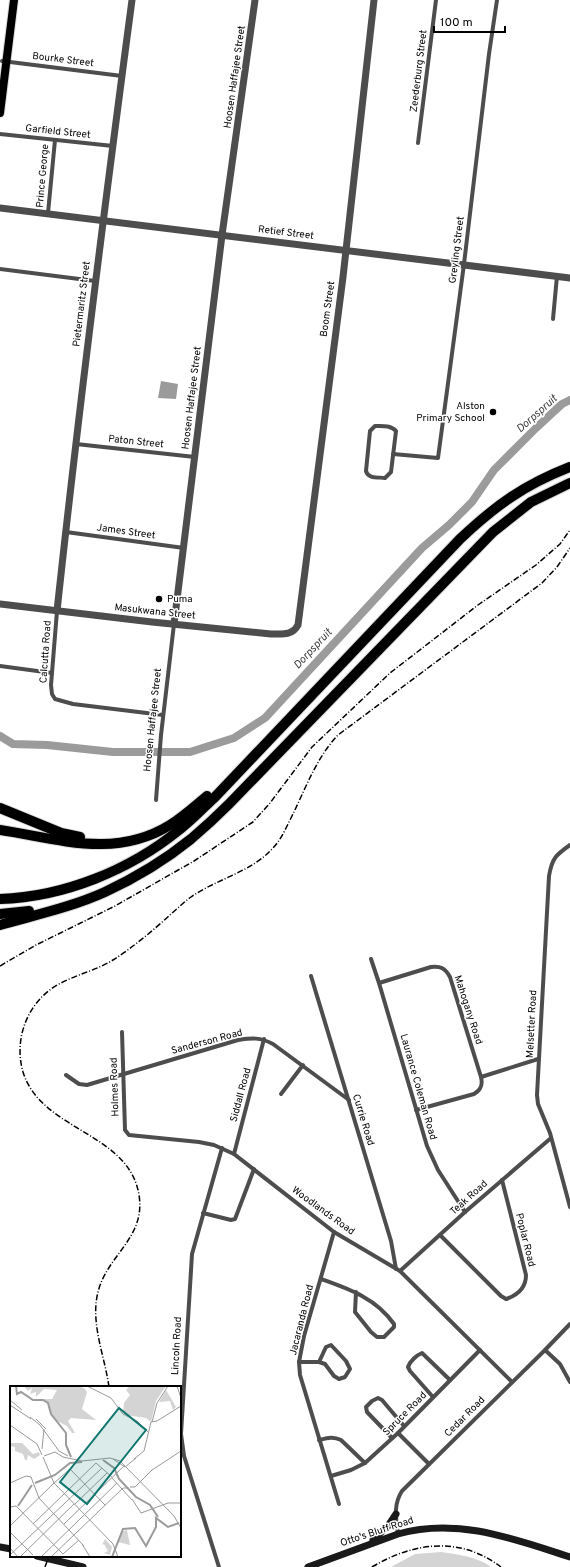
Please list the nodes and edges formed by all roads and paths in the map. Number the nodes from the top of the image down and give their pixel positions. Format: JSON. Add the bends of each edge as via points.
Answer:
{"nodes":[{"id":1,"x":10,"y":0,"type":"edge"},
{"id":2,"x":14,"y":0,"type":"edge"},
{"id":3,"x":132,"y":0,"type":"edge"},
{"id":4,"x":255,"y":0,"type":"edge"},
{"id":5,"x":374,"y":0,"type":"edge"},
{"id":6,"x":436,"y":0,"type":"edge"},
{"id":7,"x":497,"y":0,"type":"edge"},
{"id":8,"x":4,"y":61,"type":"junction"},
{"id":9,"x":122,"y":76,"type":"junction"},
{"id":10,"x":0,"y":78,"type":"edge"},
{"id":11,"x":0,"y":113,"type":"edge"},
{"id":12,"x":0,"y":134,"type":"edge"},
{"id":13,"x":55,"y":140,"type":"junction"},
{"id":14,"x":418,"y":143,"type":"dead end"},
{"id":15,"x":114,"y":146,"type":"junction"},
{"id":16,"x":0,"y":208,"type":"edge"},
{"id":17,"x":48,"y":213,"type":"junction"},
{"id":18,"x":103,"y":221,"type":"junction"},
{"id":19,"x":222,"y":235,"type":"junction"},
{"id":20,"x":346,"y":251,"type":"junction"},
{"id":21,"x":464,"y":264,"type":"junction"},
{"id":22,"x":0,"y":269,"type":"edge"},
{"id":23,"x":557,"y":276,"type":"junction"},
{"id":24,"x":570,"y":278,"type":"edge"},
{"id":25,"x":95,"y":281,"type":"junction"},
{"id":26,"x":553,"y":320,"type":"dead end"},
{"id":27,"x":76,"y":444,"type":"junction"},
{"id":28,"x":393,"y":454,"type":"junction"},
{"id":29,"x":195,"y":457,"type":"junction"},
{"id":30,"x":570,"y":467,"type":"edge"},
{"id":31,"x":570,"y":483,"type":"edge"},
{"id":32,"x":570,"y":488,"type":"edge"},
{"id":33,"x":66,"y":532,"type":"junction"},
{"id":34,"x":493,"y":532,"type":"junction"},
{"id":35,"x":184,"y":548,"type":"junction"},
{"id":36,"x":0,"y":604,"type":"edge"},
{"id":37,"x":57,"y":611,"type":"junction"},
{"id":38,"x":300,"y":620,"type":"joint"},
{"id":39,"x":174,"y":624,"type":"junction"},
{"id":40,"x":0,"y":666,"type":"edge"},
{"id":41,"x":339,"y":667,"type":"junction"},
{"id":42,"x":52,"y":672,"type":"junction"},
{"id":43,"x":163,"y":715,"type":"junction"},
{"id":44,"x":156,"y":800,"type":"dead end"},
{"id":45,"x":0,"y":808,"type":"edge"},
{"id":46,"x":193,"y":808,"type":"junction"},
{"id":47,"x":0,"y":830,"type":"edge"},
{"id":48,"x":570,"y":845,"type":"edge"},
{"id":49,"x":140,"y":874,"type":"junction"},
{"id":50,"x":0,"y":899,"type":"edge"},
{"id":51,"x":0,"y":914,"type":"edge"},
{"id":52,"x":0,"y":925,"type":"edge"},
{"id":53,"x":371,"y":959,"type":"dead end"},
{"id":54,"x":311,"y":976,"type":"dead end"},
{"id":55,"x":380,"y":983,"type":"junction"},
{"id":56,"x":122,"y":1032,"type":"dead end"},
{"id":57,"x":264,"y":1039,"type":"junction"},
{"id":58,"x":538,"y":1059,"type":"junction"},
{"id":59,"x":302,"y":1065,"type":"junction"},
{"id":60,"x":123,"y":1074,"type":"junction"},
{"id":61,"x":66,"y":1075,"type":"dead end"},
{"id":62,"x":481,"y":1077,"type":"junction"},
{"id":63,"x":281,"y":1094,"type":"dead end"},
{"id":64,"x":349,"y":1100,"type":"junction"},
{"id":65,"x":416,"y":1110,"type":"junction"},
{"id":66,"x":134,"y":1136,"type":"joint"},
{"id":67,"x":551,"y":1138,"type":"junction"},
{"id":68,"x":222,"y":1148,"type":"junction"},
{"id":69,"x":234,"y":1154,"type":"junction"},
{"id":70,"x":254,"y":1169,"type":"junction"},
{"id":71,"x":502,"y":1180,"type":"junction"},
{"id":72,"x":569,"y":1199,"type":"edge"},
{"id":73,"x":570,"y":1207,"type":"edge"},
{"id":74,"x":465,"y":1212,"type":"junction"},
{"id":75,"x":203,"y":1213,"type":"junction"},
{"id":76,"x":334,"y":1232,"type":"junction"},
{"id":77,"x":440,"y":1235,"type":"junction"},
{"id":78,"x":398,"y":1270,"type":"junction"},
{"id":79,"x":321,"y":1279,"type":"junction"},
{"id":80,"x":356,"y":1292,"type":"junction"},
{"id":81,"x":570,"y":1324,"type":"edge"},
{"id":82,"x":480,"y":1350,"type":"junction"},
{"id":83,"x":546,"y":1350,"type":"junction"},
{"id":84,"x":300,"y":1362,"type":"junction"},
{"id":85,"x":319,"y":1362,"type":"junction"},
{"id":86,"x":450,"y":1380,"type":"junction"},
{"id":87,"x":512,"y":1382,"type":"junction"},
{"id":88,"x":570,"y":1382,"type":"edge"},
{"id":89,"x":433,"y":1397,"type":"junction"},
{"id":90,"x":404,"y":1426,"type":"junction"},
{"id":91,"x":398,"y":1433,"type":"junction"},
{"id":92,"x":392,"y":1438,"type":"junction"},
{"id":93,"x":319,"y":1440,"type":"junction"},
{"id":94,"x":365,"y":1463,"type":"junction"},
{"id":95,"x":429,"y":1464,"type":"junction"},
{"id":96,"x":331,"y":1476,"type":"junction"},
{"id":97,"x":339,"y":1504,"type":"dead end"},
{"id":98,"x":396,"y":1514,"type":"junction"},
{"id":99,"x":398,"y":1534,"type":"junction"},
{"id":100,"x":366,"y":1545,"type":"junction"},
{"id":101,"x":0,"y":1547,"type":"edge"},
{"id":102,"x":10,"y":1549,"type":"edge"},
{"id":103,"x":41,"y":1557,"type":"edge"},
{"id":104,"x":570,"y":1557,"type":"edge"},
{"id":105,"x":83,"y":1567,"type":"edge"},
{"id":106,"x":219,"y":1567,"type":"edge"},
{"id":107,"x":308,"y":1567,"type":"edge"}],
"edges":[{"from":1,"to":8,"type":"main road"},
{"from":2,"to":8,"type":"main road"},
{"from":3,"to":9,"type":"street","name":"Pietermaritz Street"},
{"from":4,"to":19,"type":"street","name":"Hoosen Haffajee Street"},
{"from":5,"to":20,"type":"street","name":"Boom Street"},
{"from":6,"to":14,"type":"street","name":"Zeederburg Street"},
{"from":7,"to":21,"type":"street","name":"Greyling Street"},
{"from":8,"to":9,"type":"street","name":"Bourke Street"},
{"from":8,"to":10,"type":"main road"},
{"from":8,"to":11,"type":"main road"},
{"from":9,"to":15,"type":"street","name":"Pietermaritz Street"},
{"from":12,"to":13,"type":"street","name":"Garfield Street"},
{"from":13,"to":15,"type":"street","name":"Garfield Street"},
{"from":13,"to":17,"type":"street","name":"Prince George"},
{"from":15,"to":18,"type":"street","name":"Pietermaritz Street"},
{"from":16,"to":17,"type":"street","name":"Retief Street"},
{"from":17,"to":18,"type":"street","name":"Retief Street"},
{"from":18,"to":19,"type":"street","name":"Retief Street"},
{"from":18,"to":25,"type":"street","name":"Pietermaritz Street"},
{"from":19,"to":20,"type":"street","name":"Retief Street"},
{"from":19,"to":29,"type":"street","name":"Hoosen Haffajee Street"},
{"from":20,"to":21,"type":"street","name":"Retief Street"},
{"from":20,"to":38,"type":"street","name":"Boom Street"},
{"from":21,"to":23,"type":"street","name":"Retief Street"},
{"from":21,"to":28,"type":"street","name":"Greyling Street","via":[[438,458]]},
{"from":22,"to":25,"type":"street"},
{"from":23,"to":24,"type":"street","name":"Retief Street"},
{"from":23,"to":26,"type":"street"},
{"from":25,"to":27,"type":"street","name":"Pietermaritz Street"},
{"from":27,"to":29,"type":"street","name":"Paton Street"},
{"from":27,"to":33,"type":"street","name":"Pietermaritz Street"},
{"from":28,"to":28,"type":"street","via":[[395,430],[373,426],[368,442],[367,474],[385,478],[388,476],[391,472]]},
{"from":29,"to":35,"type":"street","name":"Hoosen Haffajee Street"},
{"from":30,"to":41,"type":"highway","via":[[524,488],[481,519]]},
{"from":31,"to":34,"type":"highway","via":[[531,502]]},
{"from":32,"to":34,"type":"highway","via":[[537,504]]},
{"from":33,"to":35,"type":"street","name":"James Street"},
{"from":33,"to":37,"type":"street","name":"Pietermaritz Street"},
{"from":34,"to":49,"type":"highway","via":[[229,804],[191,839]]},
{"from":35,"to":39,"type":"street","name":"Hoosen Haffajee Street"},
{"from":36,"to":37,"type":"street","name":"Masukwana Street"},
{"from":37,"to":39,"type":"street","name":"Masukwana Street"},
{"from":37,"to":42,"type":"street","name":"Calcutta Road"},
{"from":38,"to":39,"type":"street","name":"Masukwana Street","via":[[294,632],[285,635]]},
{"from":39,"to":43,"type":"street","name":"Hoosen Haffajee Street"},
{"from":40,"to":42,"type":"street"},
{"from":41,"to":46,"type":"highway","via":[[315,684],[214,790]]},
{"from":41,"to":50,"type":"highway","via":[[215,797],[179,830],[149,852],[86,882],[50,892]]},
{"from":42,"to":43,"type":"street","name":"Calcutta Road","via":[[52,694],[55,699],[73,704]]},
{"from":43,"to":44,"type":"street","name":"Hoosen Haffajee Street"},
{"from":45,"to":46,"type":"highway","via":[[61,833],[92,839],[114,839],[133,835],[158,826]]},
{"from":46,"to":47,"type":"highway","via":[[171,825],[155,833],[118,844],[89,845]]},
{"from":48,"to":58,"type":"street","name":"Melsetter Road","via":[[556,855],[550,865],[548,876]]},
{"from":49,"to":51,"type":"highway","via":[[103,890],[51,906]]},
{"from":49,"to":52,"type":"highway","via":[[104,892],[54,910]]},
{"from":53,"to":55,"type":"street","name":"Laurance Coleman Road"},
{"from":54,"to":64,"type":"street","name":"Currie Road"},
{"from":55,"to":62,"type":"street","name":"Mahogany Road","via":[[431,967],[439,967],[446,971]]},
{"from":55,"to":65,"type":"street","name":"Laurance Coleman Road"},
{"from":56,"to":60,"type":"street","name":"Holmes Road"},
{"from":57,"to":59,"type":"street"},
{"from":57,"to":60,"type":"street","name":"Sanderson Road","via":[[238,1040]]},
{"from":57,"to":69,"type":"street","name":"Siddall Road"},
{"from":58,"to":62,"type":"street"},
{"from":58,"to":67,"type":"street","name":"Melsetter Road","via":[[538,1104]]},
{"from":59,"to":63,"type":"street"},
{"from":59,"to":64,"type":"street"},
{"from":60,"to":61,"type":"street","name":"Sanderson Road","via":[[87,1085],[79,1084]]},
{"from":60,"to":66,"type":"street","name":"Holmes Road","via":[[125,1130]]},
{"from":62,"to":65,"type":"street","via":[[479,1091],[474,1094]]},
{"from":64,"to":78,"type":"street","name":"Currie Road"},
{"from":65,"to":74,"type":"street","name":"Laurance Coleman Road","via":[[432,1158]]},
{"from":66,"to":68,"type":"street","name":"Woodlands Road","via":[[200,1142]]},
{"from":67,"to":71,"type":"street","name":"Teak Road"},
{"from":67,"to":72,"type":"street","name":"Melsetter Road"},
{"from":68,"to":69,"type":"street","name":"Woodlands Road"},
{"from":68,"to":75,"type":"street","name":"Lincoln Road"},
{"from":69,"to":70,"type":"street","name":"Woodlands Road"},
{"from":70,"to":75,"type":"street","via":[[235,1219]]},
{"from":70,"to":76,"type":"street","name":"Woodlands Road"},
{"from":71,"to":74,"type":"street","name":"Teak Road"},
{"from":71,"to":77,"type":"street","name":"Poplar Road","via":[[526,1275],[526,1282],[520,1291],[511,1297],[501,1296]]},
{"from":72,"to":73,"type":"street","name":"Melsetter Road"},
{"from":74,"to":77,"type":"street","name":"Teak Road"},
{"from":75,"to":106,"type":"street","name":"Lincoln Road","via":[[192,1254],[181,1434],[184,1456]]},
{"from":76,"to":78,"type":"street","name":"Woodlands Road"},
{"from":76,"to":79,"type":"street","name":"Jacaranda Road"},
{"from":77,"to":78,"type":"street","name":"Teak Road"},
{"from":78,"to":82,"type":"street","name":"Woodlands Road"},
{"from":79,"to":80,"type":"street"},
{"from":79,"to":84,"type":"street","name":"Jacaranda Road","via":[[304,1336]]},
{"from":80,"to":80,"type":"street","via":[[355,1312],[371,1332],[377,1337],[384,1337],[394,1324],[374,1303]]},
{"from":81,"to":83,"type":"street","name":"Cedar Road"},
{"from":82,"to":86,"type":"street","name":"Spruce Road"},
{"from":82,"to":87,"type":"street","name":"Woodlands Road"},
{"from":83,"to":87,"type":"street","name":"Cedar Road"},
{"from":83,"to":88,"type":"street","via":[[560,1364]]},
{"from":84,"to":85,"type":"street"},
{"from":84,"to":93,"type":"street","name":"Jacaranda Road","via":[[300,1375]]},
{"from":85,"to":85,"type":"street","via":[[325,1364],[339,1379],[345,1377],[350,1369],[331,1345],[326,1347]]},
{"from":86,"to":89,"type":"street","name":"Spruce Road"},
{"from":86,"to":89,"type":"street","via":[[422,1353],[410,1363],[410,1372]]},
{"from":87,"to":95,"type":"street","name":"Cedar Road"},
{"from":89,"to":90,"type":"street","name":"Spruce Road"},
{"from":90,"to":91,"type":"street","name":"Spruce Road"},
{"from":90,"to":92,"type":"street","via":[[378,1398],[366,1407],[367,1412]]},
{"from":91,"to":92,"type":"street","name":"Spruce Road"},
{"from":91,"to":95,"type":"street"},
{"from":92,"to":94,"type":"street","name":"Spruce Road"},
{"from":93,"to":94,"type":"street","via":[[332,1437],[342,1440]]},
{"from":93,"to":96,"type":"street","name":"Jacaranda Road"},
{"from":94,"to":96,"type":"street","name":"Spruce Road"},
{"from":95,"to":98,"type":"street","name":"Cedar Road","via":[[399,1497]]},
{"from":96,"to":97,"type":"street","name":"Jacaranda Road"},
{"from":98,"to":99,"type":"street","name":"Cedar Road"},
{"from":98,"to":100,"type":"main road","via":[[383,1532]]},
{"from":99,"to":100,"type":"main road","name":"Otto's Bluff Road"},
{"from":99,"to":104,"type":"main road","name":"Otto's Bluff Road","via":[[426,1528],[458,1528],[495,1534]]},
{"from":100,"to":107,"type":"main road","name":"Otto's Bluff Road"},
{"from":101,"to":102,"type":"main road"},
{"from":103,"to":105,"type":"main road"}]}
